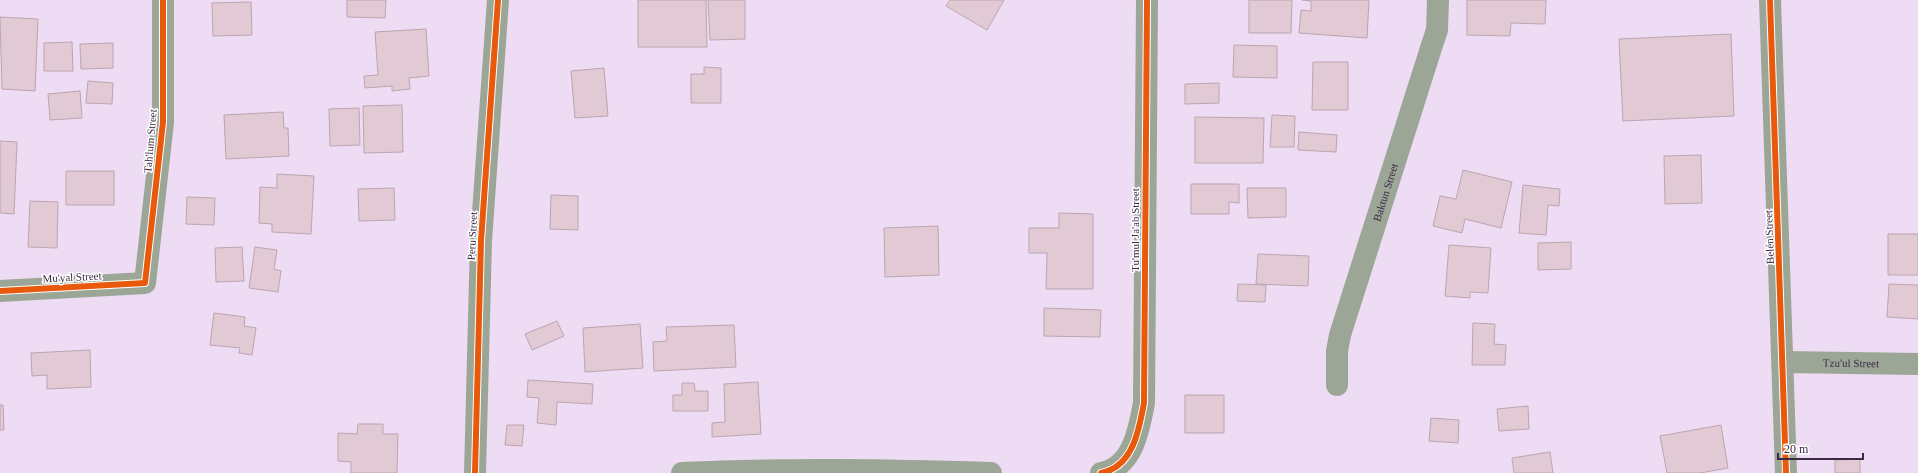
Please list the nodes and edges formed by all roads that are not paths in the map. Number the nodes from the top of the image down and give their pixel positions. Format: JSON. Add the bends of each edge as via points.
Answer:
{"nodes":[{"id":1,"x":163,"y":0,"type":"edge"},
{"id":2,"x":498,"y":0,"type":"edge"},
{"id":3,"x":1147,"y":0,"type":"edge"},
{"id":4,"x":1438,"y":0,"type":"edge"},
{"id":5,"x":1770,"y":0,"type":"edge"},
{"id":6,"x":145,"y":284,"type":"joint"},
{"id":7,"x":0,"y":290,"type":"edge"},
{"id":8,"x":1783,"y":362,"type":"junction"},
{"id":9,"x":1918,"y":364,"type":"edge"},
{"id":10,"x":1337,"y":385,"type":"dead end"},
{"id":11,"x":475,"y":473,"type":"edge"},
{"id":12,"x":682,"y":473,"type":"edge"},
{"id":13,"x":991,"y":473,"type":"edge"},
{"id":14,"x":1101,"y":473,"type":"edge"},
{"id":15,"x":1786,"y":473,"type":"edge"}],
"edges":[{"from":1,"to":6,"type":"street","name":"Tah'lum Street","via":[[163,122]]},
{"from":2,"to":11,"type":"street","name":"Peru Street","via":[[481,241]]},
{"from":3,"to":14,"type":"street","name":"Tu'mul Ja'ab Street","via":[[1144,403],[1139,430],[1127,457],[1110,471]]},
{"from":4,"to":10,"type":"street","name":"Baktun Street","via":[[1437,30],[1340,335],[1337,351]]},
{"from":5,"to":8,"type":"street","name":"Belén Street"},
{"from":6,"to":7,"type":"street","name":"Mu'yal Street"},
{"from":8,"to":9,"type":"street","name":"Tzu'ul Street"},
{"from":8,"to":15,"type":"street","name":"Belén Street"},
{"from":12,"to":13,"type":"street","via":[[833,469]]}]}
